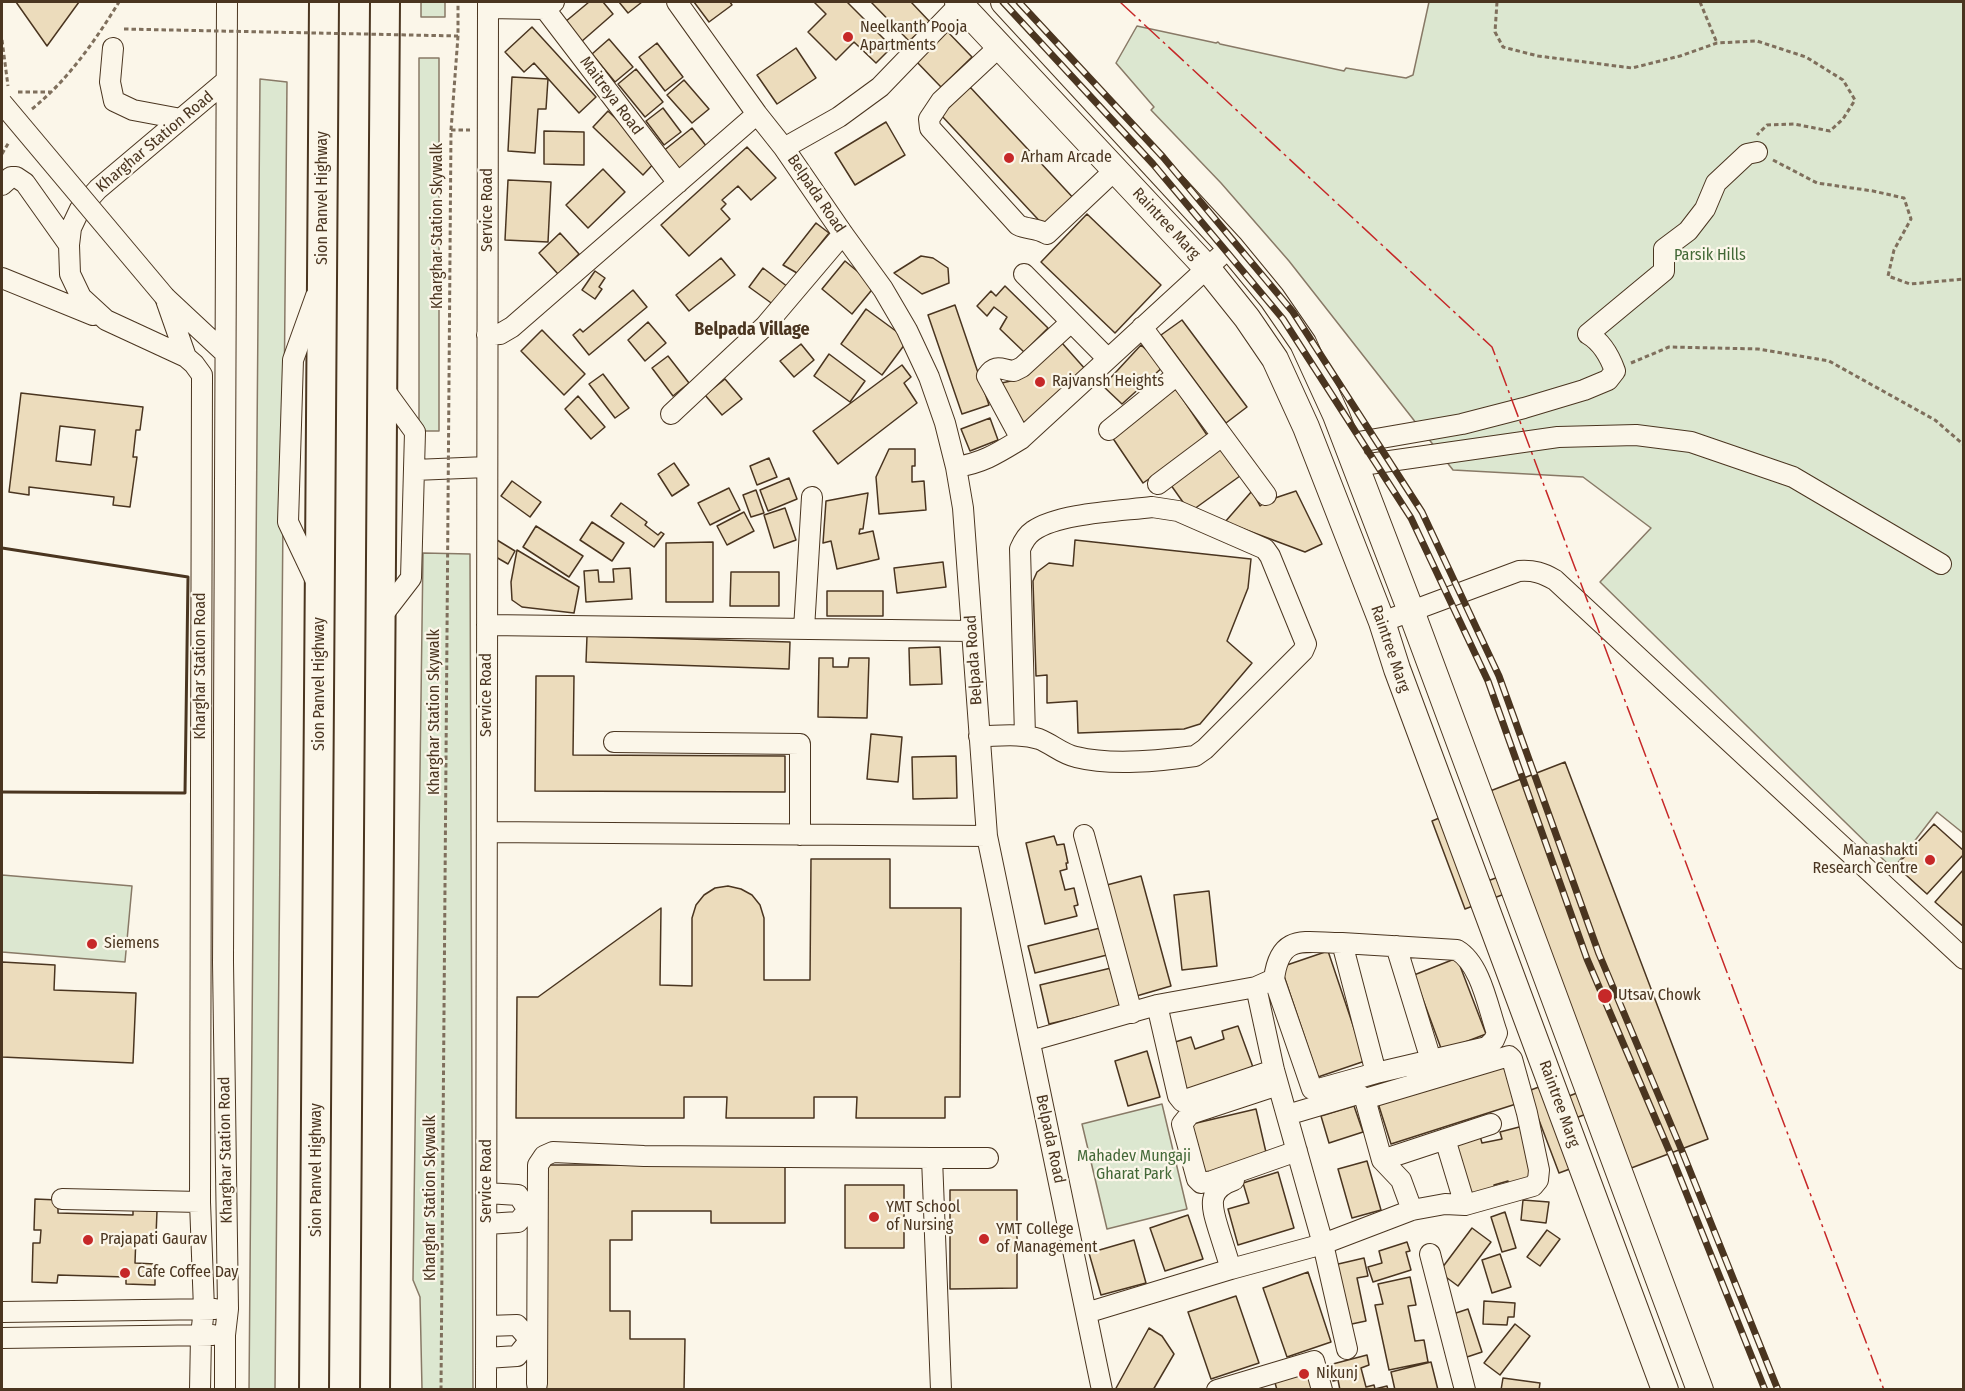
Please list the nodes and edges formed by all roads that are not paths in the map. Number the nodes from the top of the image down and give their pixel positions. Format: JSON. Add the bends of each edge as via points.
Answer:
{"nodes":[{"id":1,"x":227,"y":2,"type":"edge"},
{"id":2,"x":324,"y":2,"type":"edge"},
{"id":3,"x":385,"y":2,"type":"edge"},
{"id":4,"x":677,"y":2,"type":"edge"},
{"id":5,"x":960,"y":2,"type":"edge"},
{"id":6,"x":1004,"y":2,"type":"edge"},
{"id":7,"x":488,"y":5,"type":"edge"},
{"id":8,"x":549,"y":5,"type":"edge"},
{"id":9,"x":1000,"y":46,"type":"junction"},
{"id":10,"x":114,"y":48,"type":"dead end"},
{"id":11,"x":226,"y":81,"type":"junction"},
{"id":12,"x":2,"y":103,"type":"edge"},
{"id":13,"x":758,"y":114,"type":"junction"},
{"id":14,"x":181,"y":119,"type":"junction"},
{"id":15,"x":784,"y":148,"type":"junction"},
{"id":16,"x":1757,"y":152,"type":"road end"},
{"id":17,"x":1115,"y":170,"type":"junction"},
{"id":18,"x":678,"y":183,"type":"junction"},
{"id":19,"x":2,"y":185,"type":"edge"},
{"id":20,"x":843,"y":234,"type":"junction"},
{"id":21,"x":69,"y":245,"type":"junction"},
{"id":22,"x":1230,"y":247,"type":"junction"},
{"id":23,"x":1207,"y":268,"type":"junction"},
{"id":24,"x":1024,"y":274,"type":"dead end"},
{"id":25,"x":2,"y":278,"type":"edge"},
{"id":26,"x":165,"y":297,"type":"junction"},
{"id":27,"x":106,"y":320,"type":"junction"},
{"id":28,"x":1071,"y":322,"type":"junction"},
{"id":29,"x":1142,"y":327,"type":"junction"},
{"id":30,"x":488,"y":335,"type":"junction"},
{"id":31,"x":225,"y":353,"type":"junction"},
{"id":32,"x":186,"y":357,"type":"junction"},
{"id":33,"x":1108,"y":358,"type":"junction"},
{"id":34,"x":1177,"y":375,"type":"junction"},
{"id":35,"x":383,"y":388,"type":"junction"},
{"id":36,"x":671,"y":414,"type":"dead end"},
{"id":37,"x":1109,"y":430,"type":"dead end"},
{"id":38,"x":1222,"y":436,"type":"junction"},
{"id":39,"x":1021,"y":439,"type":"junction"},
{"id":40,"x":1351,"y":455,"type":"junction"},
{"id":41,"x":487,"y":467,"type":"junction"},
{"id":42,"x":956,"y":467,"type":"junction"},
{"id":43,"x":414,"y":470,"type":"junction"},
{"id":44,"x":1158,"y":484,"type":"dead end"},
{"id":45,"x":1266,"y":495,"type":"dead end"},
{"id":46,"x":812,"y":497,"type":"dead end"},
{"id":47,"x":1941,"y":564,"type":"dead end"},
{"id":48,"x":1411,"y":611,"type":"junction"},
{"id":49,"x":381,"y":617,"type":"junction"},
{"id":50,"x":1382,"y":622,"type":"junction"},
{"id":51,"x":487,"y":625,"type":"junction"},
{"id":52,"x":804,"y":629,"type":"junction"},
{"id":53,"x":971,"y":631,"type":"junction"},
{"id":54,"x":979,"y":736,"type":"junction"},
{"id":55,"x":1025,"y":736,"type":"junction"},
{"id":56,"x":614,"y":742,"type":"dead end"},
{"id":57,"x":487,"y":832,"type":"junction"},
{"id":58,"x":800,"y":835,"type":"junction"},
{"id":59,"x":987,"y":836,"type":"junction"},
{"id":60,"x":1084,"y":836,"type":"dead end"},
{"id":61,"x":1342,"y":943,"type":"junction"},
{"id":62,"x":1396,"y":946,"type":"junction"},
{"id":63,"x":1964,"y":959,"type":"edge"},
{"id":64,"x":200,"y":962,"type":"junction"},
{"id":65,"x":224,"y":962,"type":"junction"},
{"id":66,"x":1274,"y":979,"type":"junction"},
{"id":67,"x":1256,"y":987,"type":"junction"},
{"id":68,"x":1146,"y":1009,"type":"junction"},
{"id":69,"x":1154,"y":1032,"type":"dead end"},
{"id":70,"x":1030,"y":1041,"type":"junction"},
{"id":71,"x":1431,"y":1060,"type":"junction"},
{"id":72,"x":1376,"y":1073,"type":"junction"},
{"id":73,"x":1278,"y":1083,"type":"junction"},
{"id":74,"x":1310,"y":1084,"type":"junction"},
{"id":75,"x":1365,"y":1099,"type":"junction"},
{"id":76,"x":1287,"y":1115,"type":"junction"},
{"id":77,"x":1491,"y":1124,"type":"dead end"},
{"id":78,"x":1445,"y":1139,"type":"junction"},
{"id":79,"x":1298,"y":1154,"type":"junction"},
{"id":80,"x":932,"y":1158,"type":"junction"},
{"id":81,"x":988,"y":1158,"type":"dead end"},
{"id":82,"x":1382,"y":1160,"type":"junction"},
{"id":83,"x":487,"y":1193,"type":"junction"},
{"id":84,"x":62,"y":1199,"type":"dead end"},
{"id":85,"x":200,"y":1203,"type":"junction"},
{"id":86,"x":1465,"y":1205,"type":"junction"},
{"id":87,"x":533,"y":1210,"type":"junction"},
{"id":88,"x":1412,"y":1210,"type":"junction"},
{"id":89,"x":487,"y":1224,"type":"junction"},
{"id":90,"x":1323,"y":1244,"type":"junction"},
{"id":91,"x":1430,"y":1254,"type":"dead end"},
{"id":92,"x":1231,"y":1269,"type":"junction"},
{"id":93,"x":204,"y":1309,"type":"junction"},
{"id":94,"x":228,"y":1309,"type":"junction"},
{"id":95,"x":2,"y":1312,"type":"edge"},
{"id":96,"x":1086,"y":1312,"type":"junction"},
{"id":97,"x":487,"y":1326,"type":"junction"},
{"id":98,"x":201,"y":1335,"type":"junction"},
{"id":99,"x":225,"y":1335,"type":"junction"},
{"id":100,"x":2,"y":1338,"type":"edge"},
{"id":101,"x":534,"y":1340,"type":"junction"},
{"id":102,"x":1347,"y":1349,"type":"dead end"},
{"id":103,"x":486,"y":1358,"type":"junction"},
{"id":104,"x":316,"y":1382,"type":"edge"},
{"id":105,"x":376,"y":1382,"type":"edge"},
{"id":106,"x":537,"y":1384,"type":"dead end"},
{"id":107,"x":200,"y":1389,"type":"edge"},
{"id":108,"x":225,"y":1389,"type":"edge"},
{"id":109,"x":486,"y":1389,"type":"edge"},
{"id":110,"x":940,"y":1389,"type":"edge"},
{"id":111,"x":1102,"y":1389,"type":"edge"},
{"id":112,"x":1217,"y":1389,"type":"edge"},
{"id":113,"x":1322,"y":1389,"type":"edge"},
{"id":114,"x":1465,"y":1389,"type":"edge"},
{"id":115,"x":1665,"y":1389,"type":"edge"},
{"id":116,"x":1700,"y":1389,"type":"edge"}],
"edges":[{"from":1,"to":11,"type":"street","name":"Kharghar Station Road"},
{"from":2,"to":104,"type":"highway","name":"Sion Panvel Highway"},
{"from":3,"to":35,"type":"highway"},
{"from":4,"to":13,"type":"street","name":"Belpada Road"},
{"from":5,"to":9,"type":"main road","name":"Raintree Marg"},
{"from":5,"to":15,"type":"street","via":[[880,87],[839,117]]},
{"from":6,"to":22,"type":"main road","name":"Raintree Marg"},
{"from":7,"to":8,"type":"street"},
{"from":7,"to":30,"type":"street","name":"Service Road"},
{"from":8,"to":18,"type":"street","name":"Maitreya Road"},
{"from":9,"to":17,"type":"main road","name":"Raintree Marg"},
{"from":9,"to":17,"type":"street","via":[[941,101],[929,119],[930,128],[1017,225],[1038,228],[1047,234]]},
{"from":10,"to":14,"type":"street","via":[[110,82],[114,101],[133,110]]},
{"from":11,"to":14,"type":"street","name":"Kharghar Station Road"},
{"from":11,"to":31,"type":"street","name":"Kharghar Station Road"},
{"from":12,"to":26,"type":"street","bridge":true},
{"from":13,"to":15,"type":"street","name":"Belpada Road"},
{"from":13,"to":18,"type":"street"},
{"from":14,"to":21,"type":"street","name":"Kharghar Station Road","via":[[98,189],[70,228]]},
{"from":15,"to":20,"type":"street","name":"Belpada Road"},
{"from":16,"to":40,"type":"street","via":[[1747,154],[1716,183],[1705,209],[1689,231],[1664,249],[1664,272],[1588,334],[1610,357],[1615,371],[1608,380],[1524,408]]},
{"from":17,"to":23,"type":"main road","name":"Raintree Marg"},
{"from":18,"to":30,"type":"street","via":[[512,327]]},
{"from":19,"to":21,"type":"street","via":[[11,177],[25,183]]},
{"from":20,"to":36,"type":"street","via":[[765,326]]},
{"from":20,"to":42,"type":"street","name":"Belpada Road","via":[[907,330],[929,377]]},
{"from":21,"to":27,"type":"street","name":"Kharghar Station Road","via":[[70,274],[81,297]]},
{"from":22,"to":23,"type":"street"},
{"from":22,"to":40,"type":"main road","name":"Raintree Marg","via":[[1303,344]]},
{"from":23,"to":29,"type":"street"},
{"from":23,"to":50,"type":"main road","name":"Raintree Marg","via":[[1275,359],[1306,427]]},
{"from":24,"to":28,"type":"street"},
{"from":25,"to":27,"type":"street"},
{"from":26,"to":31,"type":"street"},
{"from":26,"to":32,"type":"street"},
{"from":27,"to":32,"type":"street","name":"Kharghar Station Road"},
{"from":28,"to":33,"type":"street"},
{"from":28,"to":39,"type":"street","via":[[1022,368],[1014,371],[1000,367],[987,376]]},
{"from":29,"to":33,"type":"street"},
{"from":29,"to":34,"type":"street"},
{"from":30,"to":41,"type":"street","name":"Service Road"},
{"from":31,"to":65,"type":"street","name":"Kharghar Station Road"},
{"from":32,"to":64,"type":"street","name":"Kharghar Station Road","via":[[202,375]]},
{"from":33,"to":39,"type":"street"},
{"from":34,"to":37,"type":"street"},
{"from":34,"to":38,"type":"street"},
{"from":35,"to":43,"type":"street","via":[[415,432]]},
{"from":35,"to":49,"type":"highway"},
{"from":38,"to":44,"type":"street"},
{"from":38,"to":45,"type":"street"},
{"from":39,"to":42,"type":"street","via":[[994,456]]},
{"from":40,"to":47,"type":"street","via":[[1558,437],[1636,435],[1691,442],[1793,477]]},
{"from":40,"to":48,"type":"main road","name":"Raintree Marg"},
{"from":41,"to":43,"type":"street"},
{"from":41,"to":51,"type":"street","name":"Service Road"},
{"from":42,"to":53,"type":"street","name":"Belpada Road","via":[[963,508]]},
{"from":43,"to":49,"type":"street","via":[[411,578]]},
{"from":46,"to":52,"type":"street"},
{"from":48,"to":50,"type":"street"},
{"from":48,"to":63,"type":"street","via":[[1519,572],[1530,570],[1555,580]]},
{"from":48,"to":116,"type":"main road","name":"Raintree Marg"},
{"from":49,"to":105,"type":"highway"},
{"from":50,"to":115,"type":"main road","name":"Raintree Marg"},
{"from":51,"to":52,"type":"street"},
{"from":51,"to":57,"type":"street","name":"Service Road"},
{"from":52,"to":53,"type":"street"},
{"from":53,"to":54,"type":"street","name":"Belpada Road"},
{"from":54,"to":55,"type":"street"},
{"from":54,"to":59,"type":"street","name":"Belpada Road"},
{"from":55,"to":55,"type":"street","via":[[1020,549],[1034,530],[1066,518],[1164,507],[1265,549],[1306,644],[1300,656],[1205,749],[1182,758],[1096,761],[1074,757]]},
{"from":56,"to":58,"type":"street","via":[[800,744]]},
{"from":57,"to":58,"type":"street"},
{"from":57,"to":83,"type":"street","name":"Service Road"},
{"from":58,"to":59,"type":"street"},
{"from":59,"to":70,"type":"street","name":"Belpada Road"},
{"from":60,"to":68,"type":"street"},
{"from":61,"to":62,"type":"street"},
{"from":61,"to":66,"type":"street","via":[[1292,943],[1279,957]]},
{"from":61,"to":72,"type":"street"},
{"from":62,"to":71,"type":"street"},
{"from":62,"to":71,"type":"street","via":[[1456,950],[1463,954],[1473,964],[1497,1034],[1487,1047]]},
{"from":64,"to":65,"type":"street"},
{"from":64,"to":85,"type":"street","name":"Kharghar Station Road"},
{"from":65,"to":94,"type":"street","name":"Kharghar Station Road"},
{"from":66,"to":67,"type":"street"},
{"from":66,"to":74,"type":"street"},
{"from":67,"to":68,"type":"street"},
{"from":67,"to":73,"type":"street"},
{"from":68,"to":69,"type":"street"},
{"from":68,"to":70,"type":"street"},
{"from":68,"to":73,"type":"street","via":[[1182,1101]]},
{"from":70,"to":96,"type":"street","name":"Belpada Road"},
{"from":71,"to":72,"type":"street"},
{"from":72,"to":74,"type":"street","via":[[1315,1090]]},
{"from":73,"to":74,"type":"street"},
{"from":73,"to":76,"type":"street"},
{"from":73,"to":79,"type":"street","via":[[1186,1118],[1182,1124],[1197,1179],[1201,1183],[1212,1181]]},
{"from":75,"to":76,"type":"street","via":[[1358,1095]]},
{"from":75,"to":82,"type":"street"},
{"from":75,"to":86,"type":"street","via":[[1509,1056],[1512,1059],[1527,1113],[1538,1180],[1533,1186]]},
{"from":76,"to":79,"type":"street"},
{"from":77,"to":78,"type":"street"},
{"from":78,"to":82,"type":"street"},
{"from":78,"to":86,"type":"street"},
{"from":79,"to":90,"type":"street"},
{"from":79,"to":92,"type":"street","via":[[1223,1183],[1216,1190],[1212,1207]]},
{"from":80,"to":81,"type":"street"},
{"from":80,"to":87,"type":"street","via":[[553,1152],[538,1165]]},
{"from":80,"to":110,"type":"street"},
{"from":82,"to":88,"type":"street","via":[[1401,1180]]},
{"from":83,"to":87,"type":"street","via":[[518,1195]]},
{"from":83,"to":89,"type":"street","name":"Service Road"},
{"from":84,"to":85,"type":"street"},
{"from":85,"to":93,"type":"street","name":"Kharghar Station Road"},
{"from":86,"to":88,"type":"street"},
{"from":87,"to":89,"type":"street","via":[[518,1222]]},
{"from":87,"to":101,"type":"street"},
{"from":88,"to":90,"type":"street"},
{"from":89,"to":97,"type":"street","name":"Service Road"},
{"from":90,"to":92,"type":"street"},
{"from":90,"to":102,"type":"street"},
{"from":91,"to":114,"type":"street"},
{"from":92,"to":96,"type":"street"},
{"from":93,"to":94,"type":"street"},
{"from":93,"to":95,"type":"street"},
{"from":93,"to":98,"type":"street","name":"Kharghar Station Road"},
{"from":94,"to":99,"type":"street","name":"Kharghar Station Road"},
{"from":96,"to":111,"type":"street","name":"Belpada Road"},
{"from":97,"to":101,"type":"street","via":[[516,1325]]},
{"from":97,"to":103,"type":"street","name":"Service Road"},
{"from":98,"to":99,"type":"street"},
{"from":98,"to":100,"type":"street"},
{"from":98,"to":107,"type":"street","name":"Kharghar Station Road"},
{"from":99,"to":108,"type":"street","name":"Kharghar Station Road"},
{"from":101,"to":103,"type":"street","via":[[517,1356]]},
{"from":101,"to":106,"type":"street"},
{"from":103,"to":109,"type":"street","name":"Service Road"},
{"from":112,"to":113,"type":"street","via":[[1314,1361]]}]}
